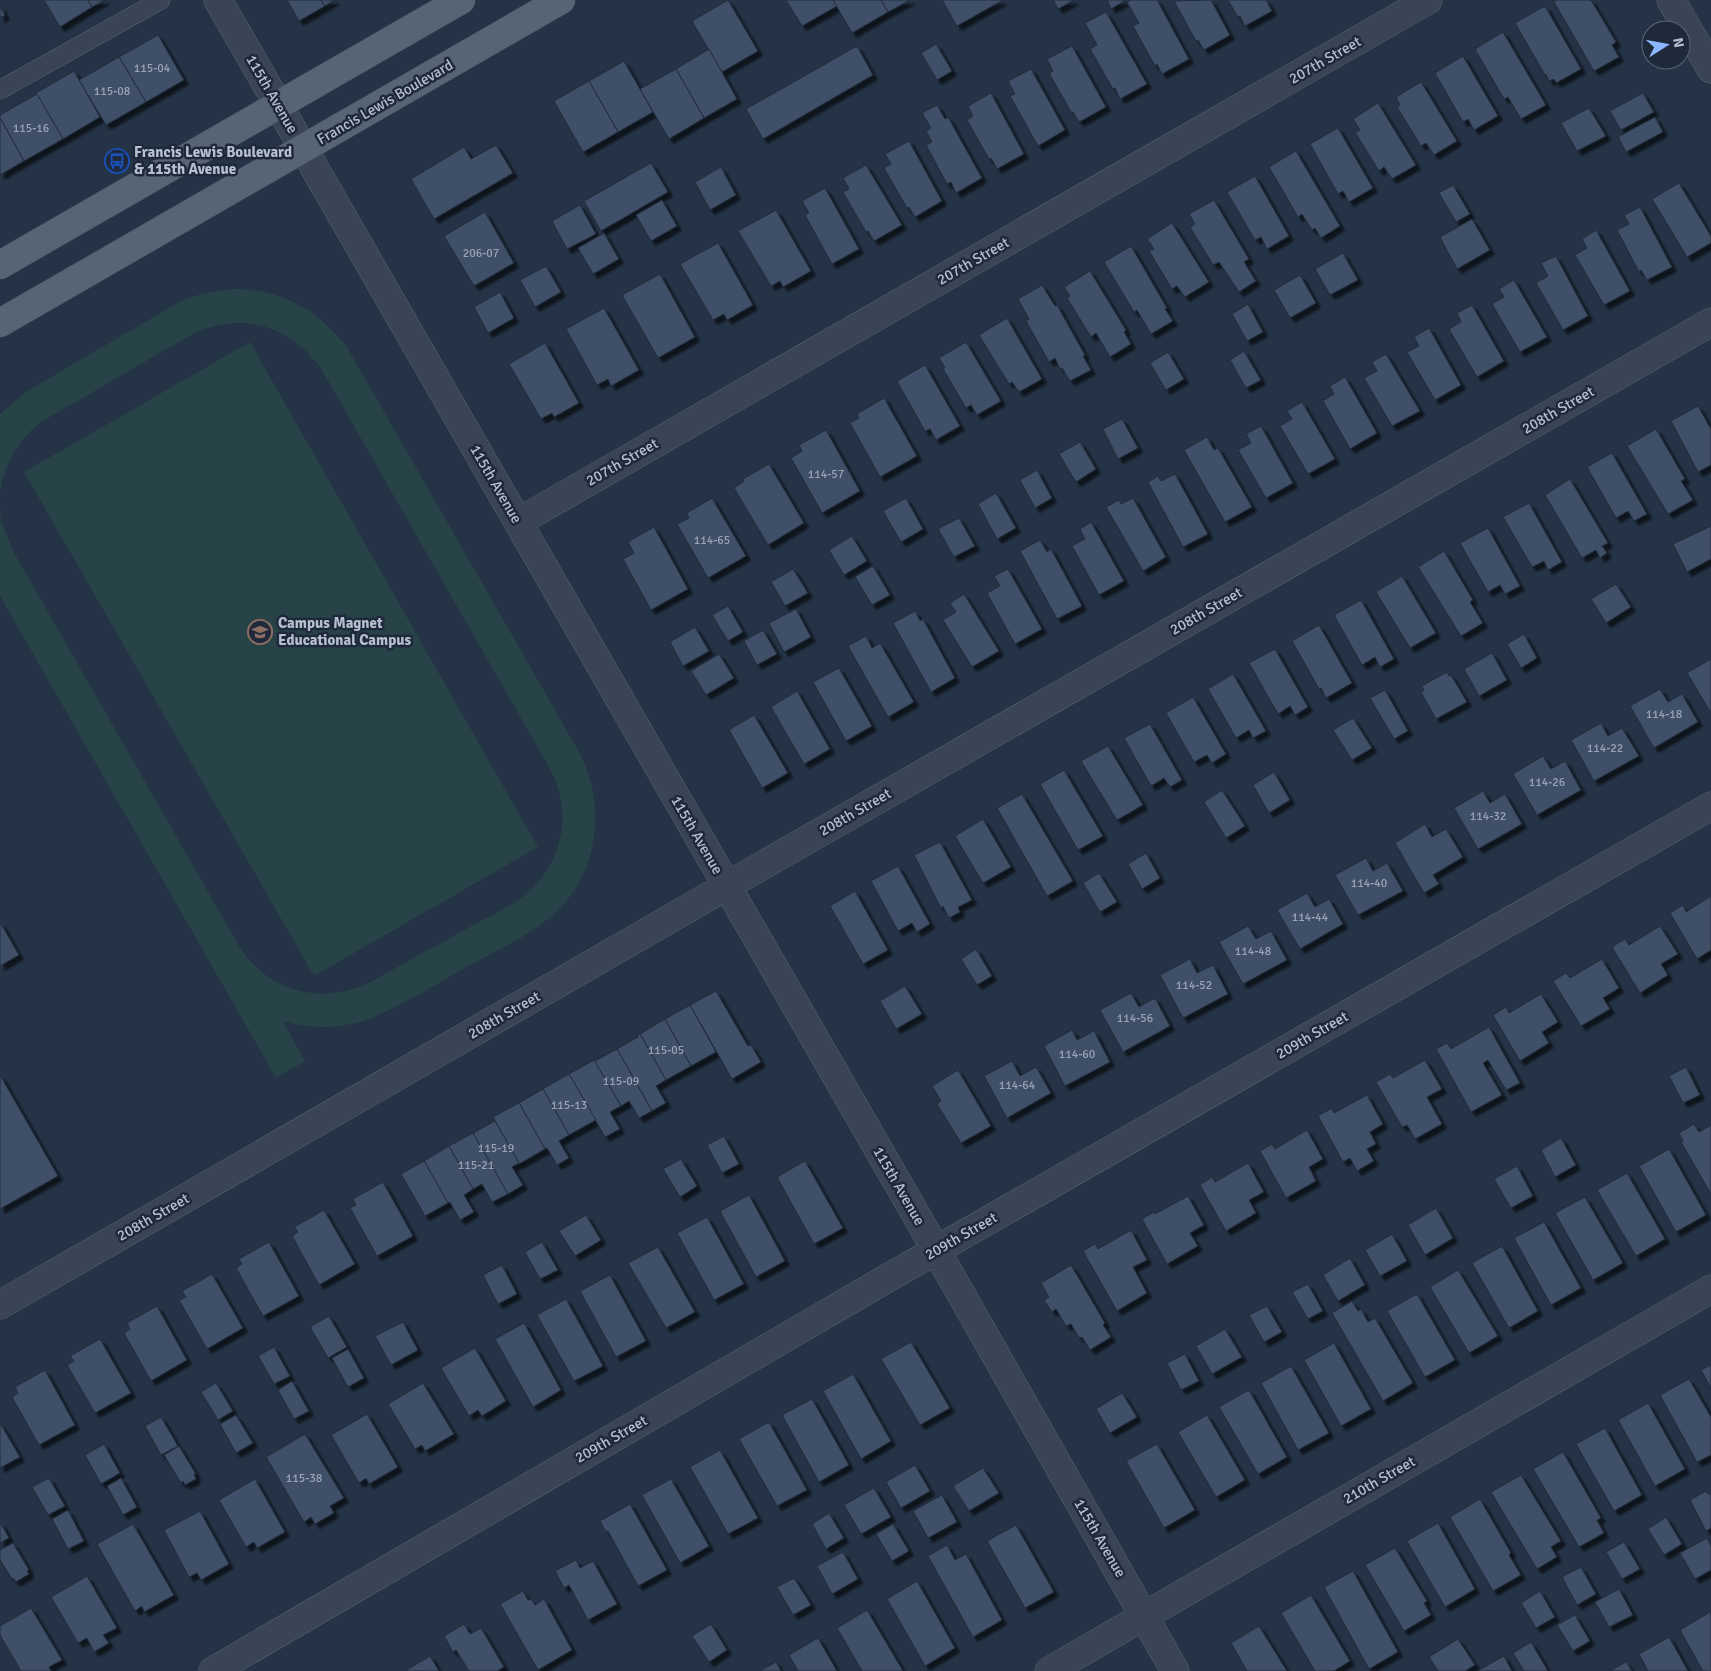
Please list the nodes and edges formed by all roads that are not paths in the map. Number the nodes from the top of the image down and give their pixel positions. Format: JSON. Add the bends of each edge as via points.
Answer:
{"nodes":[{"id":1,"x":162,"y":0,"type":"edge"},
{"id":2,"x":218,"y":0,"type":"edge"},
{"id":3,"x":461,"y":0,"type":"edge"},
{"id":4,"x":561,"y":0,"type":"edge"},
{"id":5,"x":1428,"y":0,"type":"edge"},
{"id":6,"x":1671,"y":0,"type":"edge"},
{"id":7,"x":1711,"y":69,"type":"edge"},
{"id":8,"x":0,"y":90,"type":"edge"},
{"id":9,"x":278,"y":105,"type":"junction"},
{"id":10,"x":304,"y":149,"type":"junction"},
{"id":11,"x":0,"y":266,"type":"edge"},
{"id":12,"x":1711,"y":322,"type":"edge"},
{"id":13,"x":0,"y":323,"type":"edge"},
{"id":14,"x":518,"y":522,"type":"junction"},
{"id":15,"x":1711,"y":806,"type":"edge"},
{"id":16,"x":726,"y":886,"type":"junction"},
{"id":17,"x":936,"y":1250,"type":"junction"},
{"id":18,"x":1711,"y":1289,"type":"edge"},
{"id":19,"x":0,"y":1306,"type":"edge"},
{"id":20,"x":1144,"y":1615,"type":"junction"},
{"id":21,"x":213,"y":1671,"type":"edge"},
{"id":22,"x":1048,"y":1671,"type":"edge"},
{"id":23,"x":1176,"y":1671,"type":"edge"}],
"edges":[{"from":1,"to":8,"type":"lane"},
{"from":2,"to":9,"type":"street","name":"115th Avenue"},
{"from":3,"to":9,"type":"main road"},
{"from":4,"to":10,"type":"main road","name":"Francis Lewis Boulevard"},
{"from":5,"to":14,"type":"street","name":"207th Street"},
{"from":6,"to":7,"type":"street"},
{"from":9,"to":10,"type":"street","name":"115th Avenue"},
{"from":9,"to":11,"type":"main road"},
{"from":10,"to":13,"type":"main road","name":"Francis Lewis Boulevard"},
{"from":10,"to":14,"type":"street","name":"115th Avenue"},
{"from":12,"to":16,"type":"street","name":"208th Street"},
{"from":14,"to":16,"type":"street","name":"115th Avenue"},
{"from":15,"to":17,"type":"street","name":"209th Street"},
{"from":16,"to":17,"type":"street","name":"115th Avenue"},
{"from":16,"to":19,"type":"street","name":"208th Street"},
{"from":17,"to":20,"type":"street","name":"115th Avenue"},
{"from":17,"to":21,"type":"street","name":"209th Street"},
{"from":18,"to":20,"type":"street","name":"210th Street"},
{"from":20,"to":22,"type":"street","name":"210th Street"},
{"from":20,"to":23,"type":"street","name":"115th Avenue"}]}
